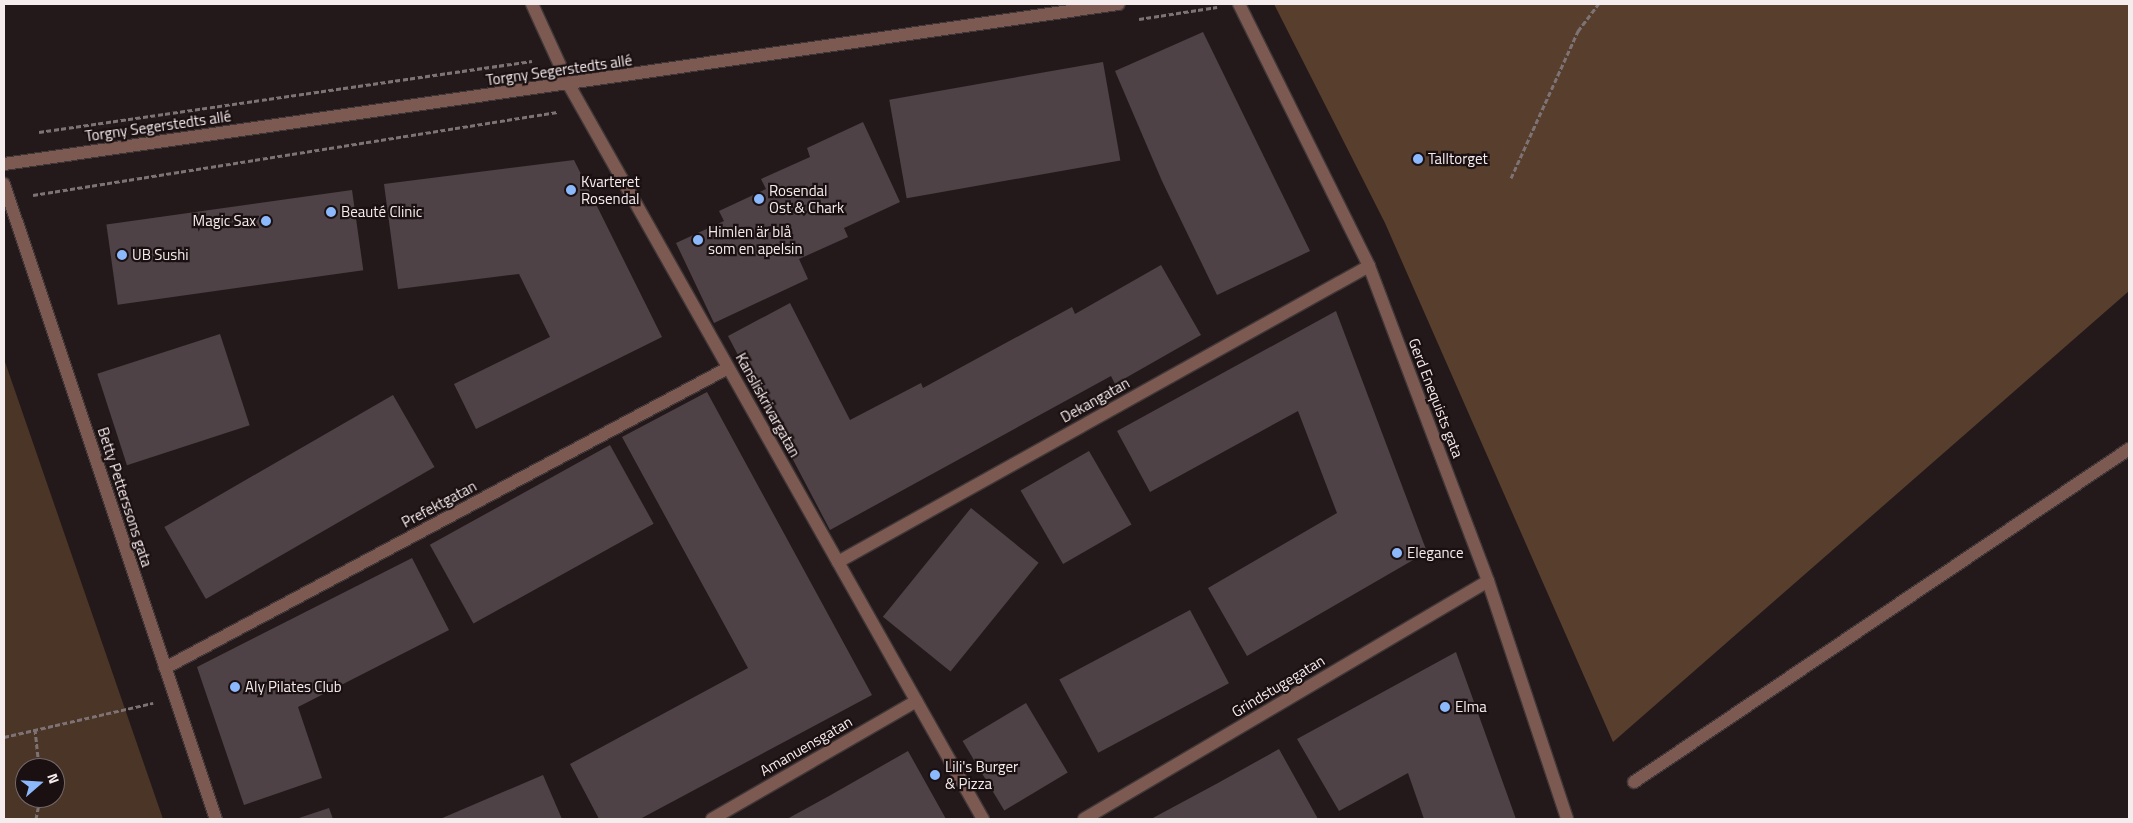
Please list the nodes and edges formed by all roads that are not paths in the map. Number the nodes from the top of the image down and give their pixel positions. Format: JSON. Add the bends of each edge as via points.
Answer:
{"nodes":[{"id":1,"x":532,"y":4,"type":"edge"},
{"id":2,"x":1119,"y":4,"type":"edge"},
{"id":3,"x":1239,"y":4,"type":"edge"},
{"id":4,"x":569,"y":85,"type":"junction"},
{"id":5,"x":4,"y":164,"type":"edge"},
{"id":6,"x":4,"y":184,"type":"edge"},
{"id":7,"x":1369,"y":266,"type":"junction"},
{"id":8,"x":728,"y":368,"type":"junction"},
{"id":9,"x":2129,"y":449,"type":"edge"},
{"id":10,"x":838,"y":562,"type":"junction"},
{"id":11,"x":1488,"y":581,"type":"junction"},
{"id":12,"x":165,"y":668,"type":"junction"},
{"id":13,"x":916,"y":702,"type":"junction"},
{"id":14,"x":1634,"y":782,"type":"dead end"},
{"id":15,"x":216,"y":819,"type":"edge"},
{"id":16,"x":712,"y":819,"type":"edge"},
{"id":17,"x":983,"y":819,"type":"edge"},
{"id":18,"x":1084,"y":819,"type":"edge"},
{"id":19,"x":1567,"y":819,"type":"edge"}],
"edges":[{"from":1,"to":4,"type":"street","name":"Kansliskrivargatan"},
{"from":2,"to":4,"type":"street","name":"Torgny Segerstedts allé"},
{"from":3,"to":7,"type":"street","name":"Gerd Enequists gata"},
{"from":4,"to":5,"type":"street","name":"Torgny Segerstedts allé"},
{"from":4,"to":8,"type":"street","name":"Kansliskrivargatan"},
{"from":6,"to":12,"type":"street","name":"Betty Petterssons gata"},
{"from":7,"to":10,"type":"street","name":"Dekangatan"},
{"from":7,"to":11,"type":"street","name":"Gerd Enequists gata"},
{"from":8,"to":10,"type":"street","name":"Kansliskrivargatan"},
{"from":8,"to":12,"type":"street","name":"Prefektgatan"},
{"from":9,"to":14,"type":"street"},
{"from":10,"to":13,"type":"street","name":"Kansliskrivargatan"},
{"from":11,"to":18,"type":"street","name":"Grindstugegatan"},
{"from":11,"to":19,"type":"street","name":"Gerd Enequists gata"},
{"from":12,"to":15,"type":"street","name":"Betty Petterssons gata"},
{"from":13,"to":16,"type":"street","name":"Amanuensgatan"},
{"from":13,"to":17,"type":"street","name":"Kansliskrivargatan"}]}
